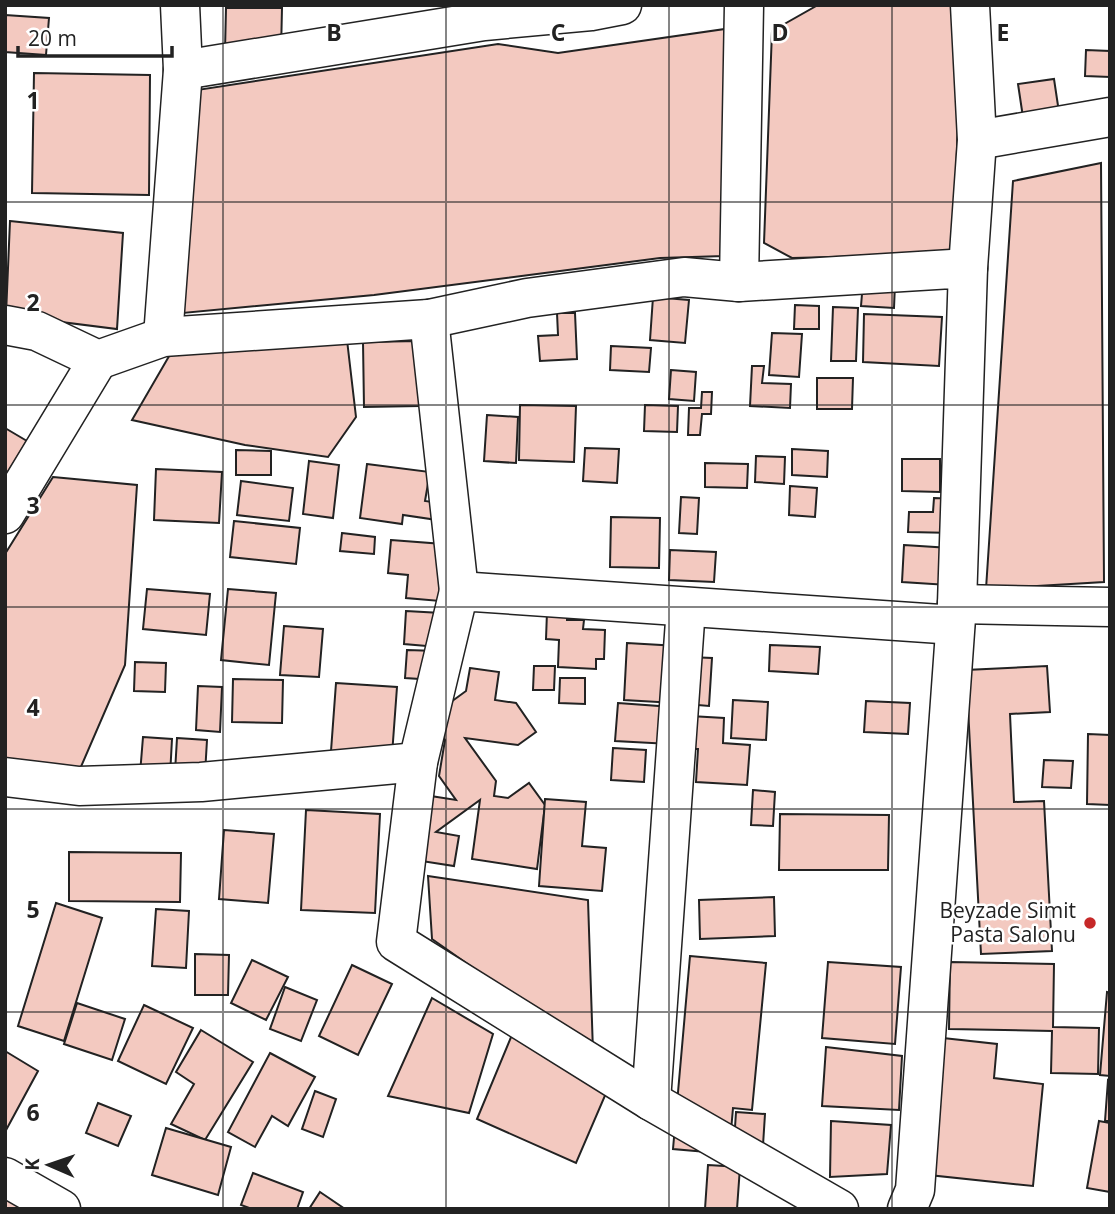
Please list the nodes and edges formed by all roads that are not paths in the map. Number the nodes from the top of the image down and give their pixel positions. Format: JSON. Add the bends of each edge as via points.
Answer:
{"nodes":[{"id":1,"x":180,"y":5,"type":"edge"},
{"id":2,"x":621,"y":5,"type":"edge"},
{"id":3,"x":744,"y":5,"type":"edge"},
{"id":4,"x":970,"y":5,"type":"edge"},
{"id":5,"x":183,"y":70,"type":"junction"},
{"id":6,"x":1110,"y":117,"type":"edge"},
{"id":7,"x":977,"y":140,"type":"junction"},
{"id":8,"x":968,"y":268,"type":"junction"},
{"id":9,"x":739,"y":282,"type":"junction"},
{"id":10,"x":429,"y":319,"type":"junction"},
{"id":11,"x":5,"y":325,"type":"edge"},
{"id":12,"x":163,"y":337,"type":"junction"},
{"id":13,"x":98,"y":360,"type":"junction"},
{"id":14,"x":5,"y":514,"type":"edge"},
{"id":15,"x":459,"y":591,"type":"junction"},
{"id":16,"x":686,"y":607,"type":"junction"},
{"id":17,"x":1110,"y":607,"type":"edge"},
{"id":18,"x":956,"y":615,"type":"junction"},
{"id":19,"x":418,"y":762,"type":"junction"},
{"id":20,"x":5,"y":777,"type":"edge"},
{"id":21,"x":651,"y":1101,"type":"junction"},
{"id":22,"x":5,"y":1177,"type":"edge"},
{"id":23,"x":61,"y":1209,"type":"edge"},
{"id":24,"x":839,"y":1209,"type":"edge"},
{"id":25,"x":907,"y":1209,"type":"edge"}],
"edges":[{"from":1,"to":5,"type":"street"},
{"from":2,"to":5,"type":"street","via":[[485,21]]},
{"from":3,"to":9,"type":"street"},
{"from":4,"to":7,"type":"street"},
{"from":5,"to":12,"type":"street"},
{"from":6,"to":7,"type":"street"},
{"from":7,"to":8,"type":"street"},
{"from":8,"to":9,"type":"street"},
{"from":8,"to":18,"type":"street"},
{"from":9,"to":10,"type":"street","via":[[684,277],[527,298]]},
{"from":10,"to":12,"type":"street"},
{"from":10,"to":15,"type":"street"},
{"from":11,"to":13,"type":"street","via":[[37,331]]},
{"from":12,"to":13,"type":"street"},
{"from":13,"to":14,"type":"street"},
{"from":15,"to":16,"type":"street"},
{"from":15,"to":19,"type":"street"},
{"from":16,"to":18,"type":"street"},
{"from":16,"to":21,"type":"street"},
{"from":17,"to":18,"type":"street"},
{"from":18,"to":25,"type":"street","via":[[915,1191]]},
{"from":19,"to":20,"type":"street","via":[[188,782],[79,786]]},
{"from":19,"to":21,"type":"street","via":[[396,942]]},
{"from":21,"to":24,"type":"street"},
{"from":22,"to":23,"type":"street"}]}
